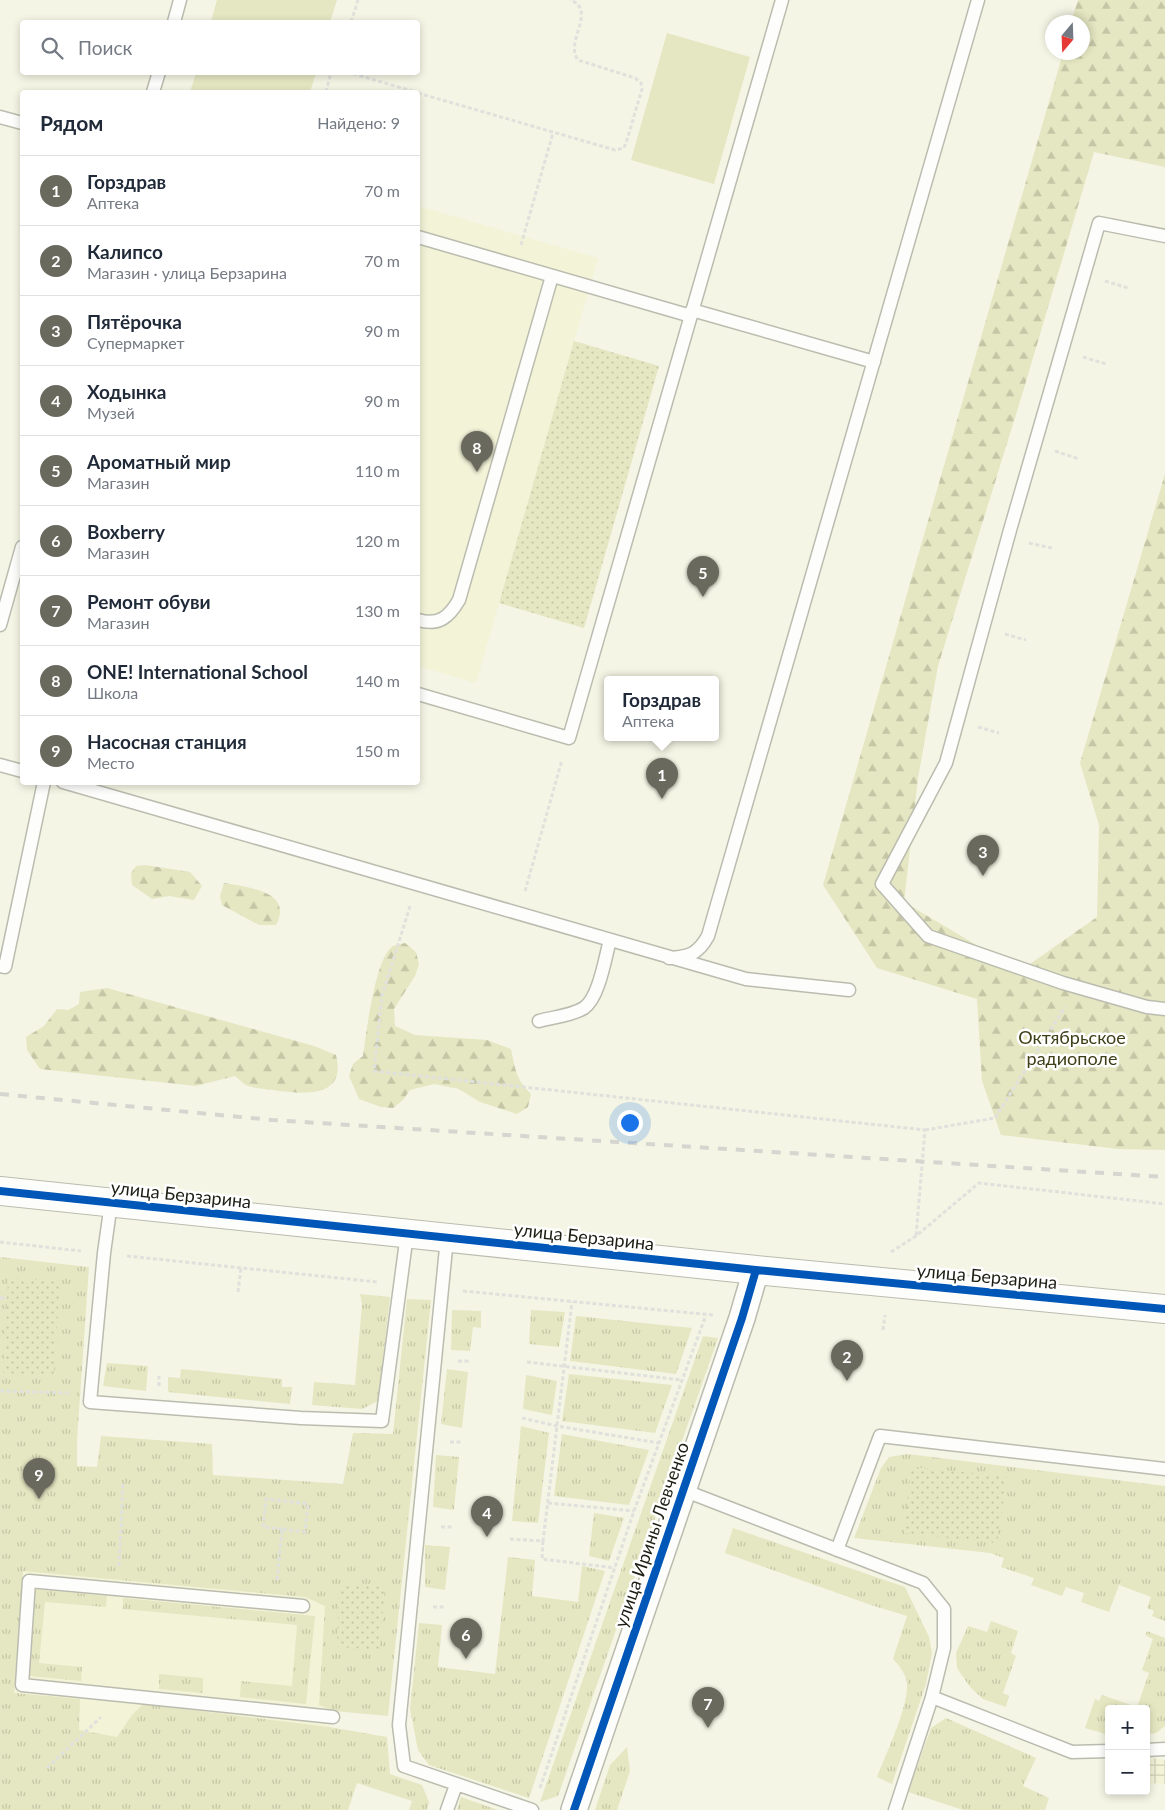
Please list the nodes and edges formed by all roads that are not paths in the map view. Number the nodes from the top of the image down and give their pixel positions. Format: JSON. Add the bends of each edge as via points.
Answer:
{"nodes":[{"id":1,"x":180,"y":0,"type":"edge"},
{"id":2,"x":782,"y":0,"type":"edge"},
{"id":3,"x":978,"y":0,"type":"edge"},
{"id":4,"x":175,"y":20,"type":"edge"},
{"id":5,"x":158,"y":75,"type":"edge"},
{"id":6,"x":154,"y":90,"type":"edge"},
{"id":7,"x":0,"y":117,"type":"edge"},
{"id":8,"x":20,"y":122,"type":"edge"},
{"id":9,"x":1165,"y":236,"type":"edge"},
{"id":10,"x":420,"y":238,"type":"edge"},
{"id":11,"x":552,"y":276,"type":"junction"},
{"id":12,"x":692,"y":313,"type":"junction"},
{"id":13,"x":874,"y":362,"type":"junction"},
{"id":14,"x":20,"y":562,"type":"edge"},
{"id":15,"x":18,"y":579,"type":"edge"},
{"id":16,"x":420,"y":620,"type":"edge"},
{"id":17,"x":0,"y":625,"type":"edge"},
{"id":18,"x":420,"y":695,"type":"edge"},
{"id":19,"x":0,"y":765,"type":"edge"},
{"id":20,"x":20,"y":770,"type":"edge"},
{"id":21,"x":43,"y":785,"type":"edge"},
{"id":22,"x":73,"y":785,"type":"edge"},
{"id":23,"x":610,"y":940,"type":"junction"},
{"id":24,"x":669,"y":958,"type":"junction"},
{"id":25,"x":0,"y":966,"type":"edge"},
{"id":26,"x":849,"y":990,"type":"dead end"},
{"id":27,"x":1165,"y":1009,"type":"edge"},
{"id":28,"x":539,"y":1021,"type":"dead end"},
{"id":29,"x":0,"y":1191,"type":"edge"},
{"id":30,"x":111,"y":1203,"type":"junction"},
{"id":31,"x":407,"y":1234,"type":"junction"},
{"id":32,"x":447,"y":1238,"type":"junction"},
{"id":33,"x":756,"y":1270,"type":"junction"},
{"id":34,"x":1165,"y":1309,"type":"edge"},
{"id":35,"x":1165,"y":1469,"type":"edge"},
{"id":36,"x":683,"y":1490,"type":"junction"},
{"id":37,"x":837,"y":1550,"type":"junction"},
{"id":38,"x":303,"y":1606,"type":"dead end"},
{"id":39,"x":932,"y":1697,"type":"junction"},
{"id":40,"x":333,"y":1717,"type":"dead end"},
{"id":41,"x":1165,"y":1749,"type":"edge"},
{"id":42,"x":1150,"y":1750,"type":"edge"},
{"id":43,"x":1105,"y":1751,"type":"edge"},
{"id":44,"x":456,"y":1785,"type":"junction"},
{"id":45,"x":448,"y":1810,"type":"edge"},
{"id":46,"x":532,"y":1810,"type":"edge"},
{"id":47,"x":574,"y":1810,"type":"edge"},
{"id":48,"x":895,"y":1810,"type":"edge"}],
"edges":[{"from":1,"to":4,"type":"lane"},
{"from":2,"to":12,"type":"lane"},
{"from":3,"to":13,"type":"lane"},
{"from":5,"to":6,"type":"lane"},
{"from":7,"to":8,"type":"lane"},
{"from":9,"to":27,"type":"lane","via":[[1099,223],[946,763],[882,884],[928,936],[1075,987]]},
{"from":10,"to":11,"type":"lane"},
{"from":11,"to":12,"type":"lane"},
{"from":11,"to":16,"type":"lane","via":[[459,600],[451,614],[440,621]]},
{"from":12,"to":13,"type":"lane"},
{"from":12,"to":18,"type":"lane","via":[[569,738]]},
{"from":13,"to":24,"type":"lane","via":[[708,936],[693,954]]},
{"from":14,"to":15,"type":"lane"},
{"from":15,"to":17,"type":"lane"},
{"from":19,"to":20,"type":"lane"},
{"from":21,"to":25,"type":"lane","via":[[5,967]]},
{"from":22,"to":23,"type":"lane"},
{"from":23,"to":24,"type":"lane"},
{"from":23,"to":28,"type":"lane","via":[[592,999],[585,1007]]},
{"from":24,"to":26,"type":"lane","via":[[746,979]]},
{"from":29,"to":30,"type":"street","name":"улица Берзарина"},
{"from":30,"to":31,"type":"street","name":"улица Берзарина"},
{"from":30,"to":31,"type":"lane","via":[[90,1402],[382,1421]]},
{"from":31,"to":32,"type":"street","name":"улица Берзарина"},
{"from":32,"to":33,"type":"street","name":"улица Берзарина"},
{"from":32,"to":44,"type":"lane","via":[[399,1724],[404,1766]]},
{"from":33,"to":34,"type":"street","name":"улица Берзарина"},
{"from":33,"to":36,"type":"street","name":"улица Ирины Левченко"},
{"from":35,"to":37,"type":"lane","via":[[880,1436]]},
{"from":36,"to":37,"type":"lane"},
{"from":36,"to":47,"type":"street","name":"улица Ирины Левченко"},
{"from":37,"to":39,"type":"lane","via":[[923,1583],[944,1608],[944,1648]]},
{"from":38,"to":40,"type":"lane","via":[[29,1581],[22,1685]]},
{"from":39,"to":43,"type":"lane","via":[[1072,1752]]},
{"from":39,"to":48,"type":"lane"},
{"from":41,"to":42,"type":"lane"},
{"from":44,"to":45,"type":"lane"},
{"from":44,"to":46,"type":"lane"}]}
